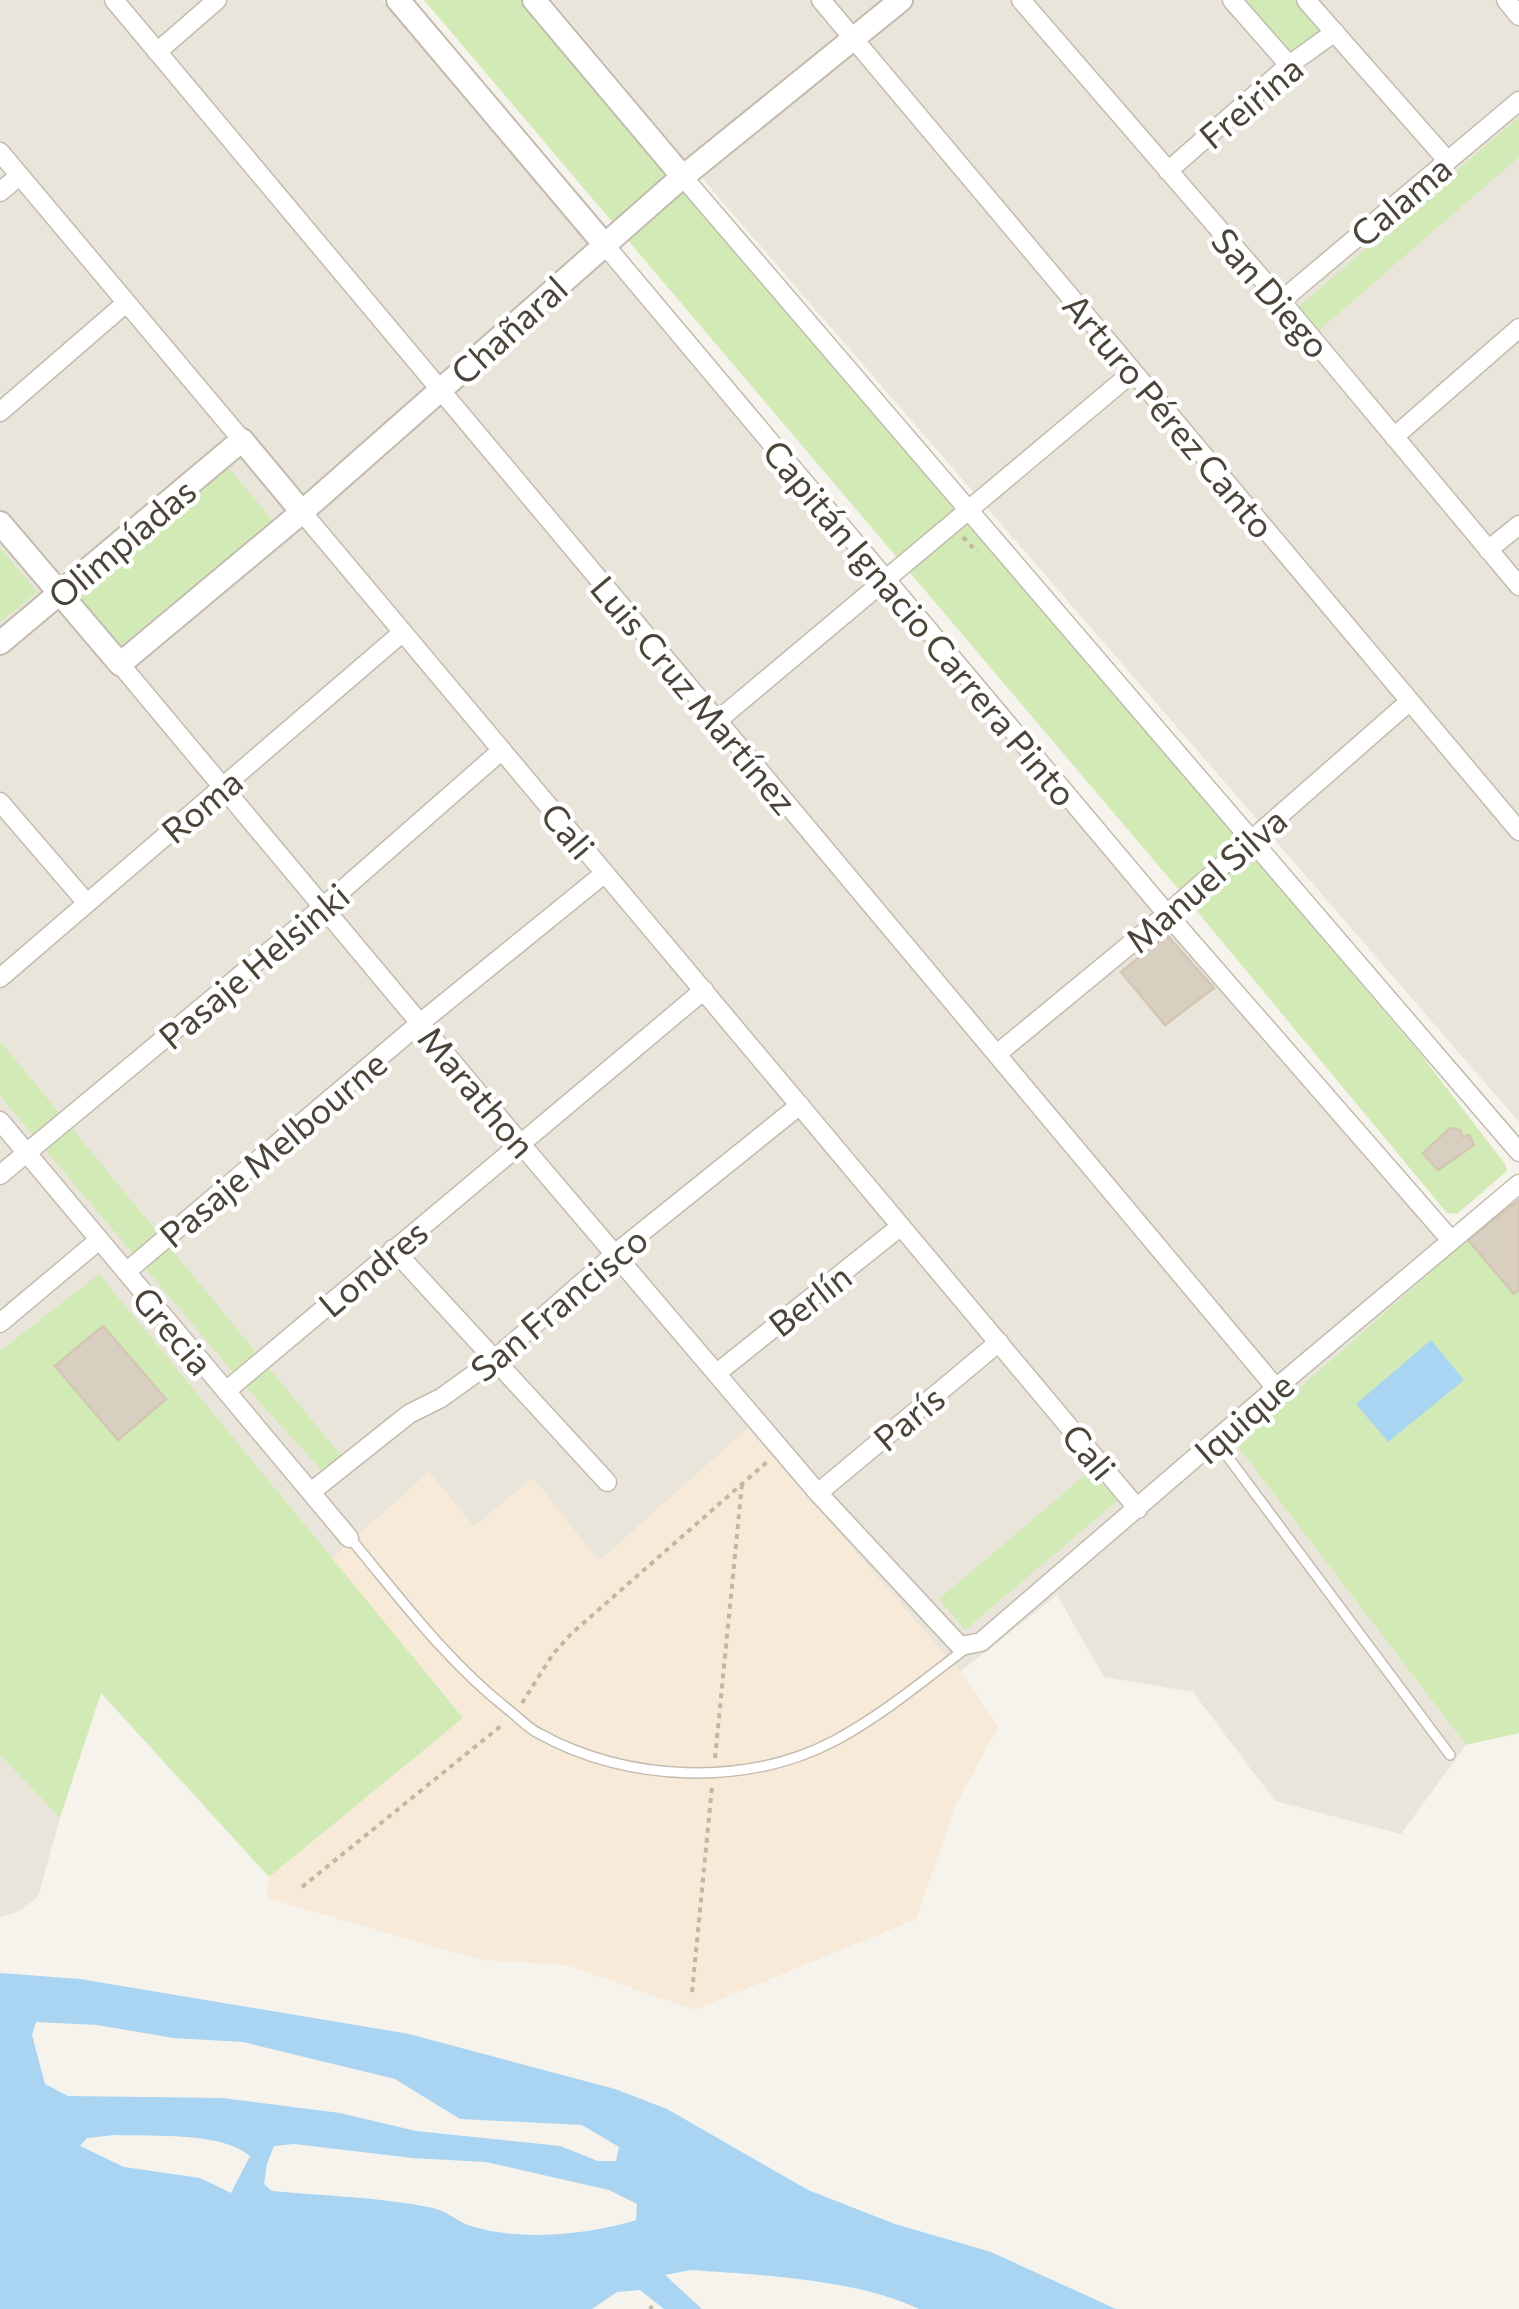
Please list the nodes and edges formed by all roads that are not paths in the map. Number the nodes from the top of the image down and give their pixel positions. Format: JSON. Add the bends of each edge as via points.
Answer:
{"nodes":[{"id":1,"x":114,"y":0,"type":"edge"},
{"id":2,"x":217,"y":0,"type":"edge"},
{"id":3,"x":398,"y":0,"type":"edge"},
{"id":4,"x":534,"y":0,"type":"edge"},
{"id":5,"x":821,"y":0,"type":"edge"},
{"id":6,"x":901,"y":0,"type":"edge"},
{"id":7,"x":1021,"y":0,"type":"edge"},
{"id":8,"x":1232,"y":0,"type":"edge"},
{"id":9,"x":1306,"y":0,"type":"edge"},
{"id":10,"x":1506,"y":0,"type":"edge"},
{"id":11,"x":1519,"y":16,"type":"edge"},
{"id":12,"x":1335,"y":32,"type":"junction"},
{"id":13,"x":854,"y":38,"type":"junction"},
{"id":14,"x":157,"y":52,"type":"junction"},
{"id":15,"x":1289,"y":66,"type":"junction"},
{"id":16,"x":1519,"y":100,"type":"edge"},
{"id":17,"x":0,"y":152,"type":"edge"},
{"id":18,"x":1446,"y":160,"type":"junction"},
{"id":19,"x":1168,"y":172,"type":"junction"},
{"id":20,"x":19,"y":176,"type":"junction"},
{"id":21,"x":683,"y":176,"type":"junction"},
{"id":22,"x":0,"y":192,"type":"edge"},
{"id":23,"x":604,"y":244,"type":"junction"},
{"id":24,"x":1281,"y":301,"type":"junction"},
{"id":25,"x":126,"y":303,"type":"junction"},
{"id":26,"x":1519,"y":328,"type":"edge"},
{"id":27,"x":1133,"y":372,"type":"junction"},
{"id":28,"x":440,"y":390,"type":"junction"},
{"id":29,"x":0,"y":412,"type":"edge"},
{"id":30,"x":1394,"y":437,"type":"junction"},
{"id":31,"x":242,"y":440,"type":"junction"},
{"id":32,"x":970,"y":508,"type":"junction"},
{"id":33,"x":302,"y":512,"type":"junction"},
{"id":34,"x":0,"y":522,"type":"edge"},
{"id":35,"x":1519,"y":526,"type":"edge"},
{"id":36,"x":1488,"y":550,"type":"junction"},
{"id":37,"x":886,"y":579,"type":"junction"},
{"id":38,"x":1519,"y":586,"type":"edge"},
{"id":39,"x":60,"y":594,"type":"junction"},
{"id":40,"x":403,"y":632,"type":"junction"},
{"id":41,"x":0,"y":644,"type":"edge"},
{"id":42,"x":120,"y":664,"type":"junction"},
{"id":43,"x":1410,"y":701,"type":"junction"},
{"id":44,"x":718,"y":721,"type":"junction"},
{"id":45,"x":502,"y":750,"type":"junction"},
{"id":46,"x":223,"y":787,"type":"junction"},
{"id":47,"x":0,"y":802,"type":"edge"},
{"id":48,"x":1519,"y":830,"type":"edge"},
{"id":49,"x":1250,"y":839,"type":"junction"},
{"id":50,"x":605,"y":873,"type":"junction"},
{"id":51,"x":86,"y":902,"type":"junction"},
{"id":52,"x":324,"y":906,"type":"junction"},
{"id":53,"x":1167,"y":914,"type":"junction"},
{"id":54,"x":0,"y":978,"type":"edge"},
{"id":55,"x":704,"y":990,"type":"junction"},
{"id":56,"x":420,"y":1022,"type":"junction"},
{"id":57,"x":996,"y":1054,"type":"junction"},
{"id":58,"x":800,"y":1105,"type":"junction"},
{"id":59,"x":0,"y":1121,"type":"edge"},
{"id":60,"x":520,"y":1143,"type":"junction"},
{"id":61,"x":1519,"y":1152,"type":"edge"},
{"id":62,"x":27,"y":1154,"type":"junction"},
{"id":63,"x":0,"y":1175,"type":"edge"},
{"id":64,"x":1519,"y":1184,"type":"edge"},
{"id":65,"x":901,"y":1226,"type":"junction"},
{"id":66,"x":1450,"y":1239,"type":"junction"},
{"id":67,"x":100,"y":1240,"type":"junction"},
{"id":68,"x":393,"y":1249,"type":"junction"},
{"id":69,"x":616,"y":1253,"type":"junction"},
{"id":70,"x":126,"y":1272,"type":"junction"},
{"id":71,"x":0,"y":1323,"type":"edge"},
{"id":72,"x":999,"y":1342,"type":"junction"},
{"id":73,"x":495,"y":1359,"type":"junction"},
{"id":74,"x":717,"y":1372,"type":"junction"},
{"id":75,"x":1276,"y":1388,"type":"junction"},
{"id":76,"x":226,"y":1391,"type":"junction"},
{"id":77,"x":1216,"y":1441,"type":"junction"},
{"id":78,"x":607,"y":1482,"type":"dead end"},
{"id":79,"x":311,"y":1492,"type":"junction"},
{"id":80,"x":818,"y":1493,"type":"junction"},
{"id":81,"x":1138,"y":1509,"type":"junction"},
{"id":82,"x":349,"y":1538,"type":"joint"},
{"id":83,"x":967,"y":1648,"type":"junction"},
{"id":84,"x":1450,"y":1755,"type":"dead end"}],
"edges":[{"from":1,"to":14,"type":"street","name":"Luis Cruz Martínez"},
{"from":2,"to":14,"type":"street"},
{"from":3,"to":23,"type":"street","name":"Capitán Ignacio Carrera Pinto"},
{"from":4,"to":21,"type":"street"},
{"from":5,"to":13,"type":"street","name":"Arturo Pérez Canto"},
{"from":6,"to":13,"type":"street","name":"Chañaral"},
{"from":7,"to":19,"type":"street","name":"San Diego"},
{"from":8,"to":15,"type":"street"},
{"from":9,"to":12,"type":"street"},
{"from":10,"to":11,"type":"street"},
{"from":12,"to":15,"type":"street","name":"Freirina"},
{"from":12,"to":18,"type":"street"},
{"from":13,"to":21,"type":"street","name":"Chañaral"},
{"from":13,"to":27,"type":"street","name":"Arturo Pérez Canto"},
{"from":14,"to":28,"type":"street","name":"Luis Cruz Martínez"},
{"from":15,"to":19,"type":"street","name":"Freirina"},
{"from":16,"to":18,"type":"street","name":"Calama"},
{"from":17,"to":20,"type":"street","name":"Cali"},
{"from":18,"to":24,"type":"street","name":"Calama"},
{"from":19,"to":24,"type":"street","name":"San Diego"},
{"from":20,"to":22,"type":"street"},
{"from":20,"to":25,"type":"street","name":"Cali"},
{"from":21,"to":23,"type":"street","name":"Chañaral"},
{"from":21,"to":32,"type":"street"},
{"from":23,"to":28,"type":"street","name":"Chañaral"},
{"from":23,"to":37,"type":"street","name":"Capitán Ignacio Carrera Pinto"},
{"from":24,"to":30,"type":"street","name":"San Diego"},
{"from":25,"to":29,"type":"street"},
{"from":25,"to":31,"type":"street","name":"Cali"},
{"from":26,"to":30,"type":"street"},
{"from":27,"to":32,"type":"street"},
{"from":27,"to":43,"type":"street","name":"Arturo Pérez Canto"},
{"from":28,"to":33,"type":"street","name":"Chañaral"},
{"from":28,"to":44,"type":"street","name":"Luis Cruz Martínez"},
{"from":30,"to":36,"type":"street","name":"San Diego"},
{"from":31,"to":33,"type":"street","name":"Cali"},
{"from":31,"to":39,"type":"street","name":"Olimpíadas"},
{"from":32,"to":37,"type":"street"},
{"from":32,"to":49,"type":"street"},
{"from":33,"to":40,"type":"street","name":"Cali"},
{"from":33,"to":42,"type":"street","name":"Chañaral"},
{"from":34,"to":39,"type":"street","name":"Marathon"},
{"from":35,"to":36,"type":"street"},
{"from":36,"to":38,"type":"street","name":"San Diego"},
{"from":37,"to":44,"type":"street"},
{"from":37,"to":53,"type":"street","name":"Capitán Ignacio Carrera Pinto"},
{"from":39,"to":41,"type":"street","name":"Olimpíadas"},
{"from":39,"to":42,"type":"street","name":"Marathon"},
{"from":40,"to":45,"type":"street","name":"Cali"},
{"from":40,"to":46,"type":"street","name":"Roma"},
{"from":42,"to":46,"type":"street","name":"Marathon"},
{"from":43,"to":48,"type":"street","name":"Arturo Pérez Canto"},
{"from":43,"to":49,"type":"street","name":"Manuel Silva"},
{"from":44,"to":57,"type":"street","name":"Luis Cruz Martínez"},
{"from":45,"to":50,"type":"street","name":"Cali"},
{"from":45,"to":52,"type":"street","name":"Pasaje Helsinki"},
{"from":46,"to":51,"type":"street","name":"Roma"},
{"from":46,"to":52,"type":"street","name":"Marathon"},
{"from":47,"to":51,"type":"street"},
{"from":49,"to":53,"type":"street","name":"Manuel Silva"},
{"from":49,"to":61,"type":"street"},
{"from":50,"to":55,"type":"street","name":"Cali"},
{"from":50,"to":56,"type":"street","name":"Pasaje Melbourne"},
{"from":51,"to":54,"type":"street","name":"Roma"},
{"from":52,"to":56,"type":"street","name":"Marathon"},
{"from":52,"to":62,"type":"street","name":"Pasaje Helsinki"},
{"from":53,"to":57,"type":"street","name":"Manuel Silva"},
{"from":53,"to":66,"type":"street","name":"Capitán Ignacio Carrera Pinto"},
{"from":55,"to":58,"type":"street","name":"Cali"},
{"from":55,"to":60,"type":"street","name":"Londres"},
{"from":56,"to":60,"type":"street","name":"Marathon"},
{"from":56,"to":70,"type":"street","name":"Pasaje Melbourne"},
{"from":57,"to":75,"type":"street","name":"Luis Cruz Martínez"},
{"from":58,"to":65,"type":"street","name":"Cali"},
{"from":58,"to":69,"type":"street","name":"San Francisco"},
{"from":59,"to":62,"type":"street","name":"Grecia"},
{"from":60,"to":68,"type":"street","name":"Londres"},
{"from":60,"to":69,"type":"street","name":"Marathon"},
{"from":62,"to":63,"type":"street","name":"Pasaje Helsinki"},
{"from":62,"to":67,"type":"street","name":"Grecia"},
{"from":64,"to":66,"type":"street","name":"Iquique"},
{"from":65,"to":72,"type":"street","name":"Cali"},
{"from":65,"to":74,"type":"street","name":"Berlín"},
{"from":66,"to":75,"type":"street","name":"Iquique"},
{"from":67,"to":70,"type":"street","name":"Grecia"},
{"from":67,"to":71,"type":"street"},
{"from":68,"to":73,"type":"street"},
{"from":68,"to":76,"type":"street","name":"Londres"},
{"from":69,"to":73,"type":"street","name":"San Francisco"},
{"from":69,"to":74,"type":"street","name":"Marathon"},
{"from":70,"to":76,"type":"street","name":"Grecia"},
{"from":72,"to":80,"type":"street","name":"París"},
{"from":72,"to":81,"type":"street","name":"Cali"},
{"from":73,"to":78,"type":"street"},
{"from":73,"to":79,"type":"street","name":"San Francisco","via":[[409,1414]]},
{"from":74,"to":80,"type":"street","name":"Marathon"},
{"from":75,"to":77,"type":"street","name":"Iquique"},
{"from":76,"to":79,"type":"street","name":"Grecia"},
{"from":77,"to":81,"type":"street","name":"Iquique"},
{"from":77,"to":84,"type":"lane"},
{"from":79,"to":82,"type":"street","name":"Grecia"},
{"from":80,"to":83,"type":"street","name":"Marathon","via":[[954,1642]]},
{"from":81,"to":83,"type":"street","name":"Iquique"},
{"from":82,"to":83,"type":"lane","via":[[470,1677],[513,1714],[539,1734],[644,1769],[714,1772],[779,1763],[832,1742]]}]}
